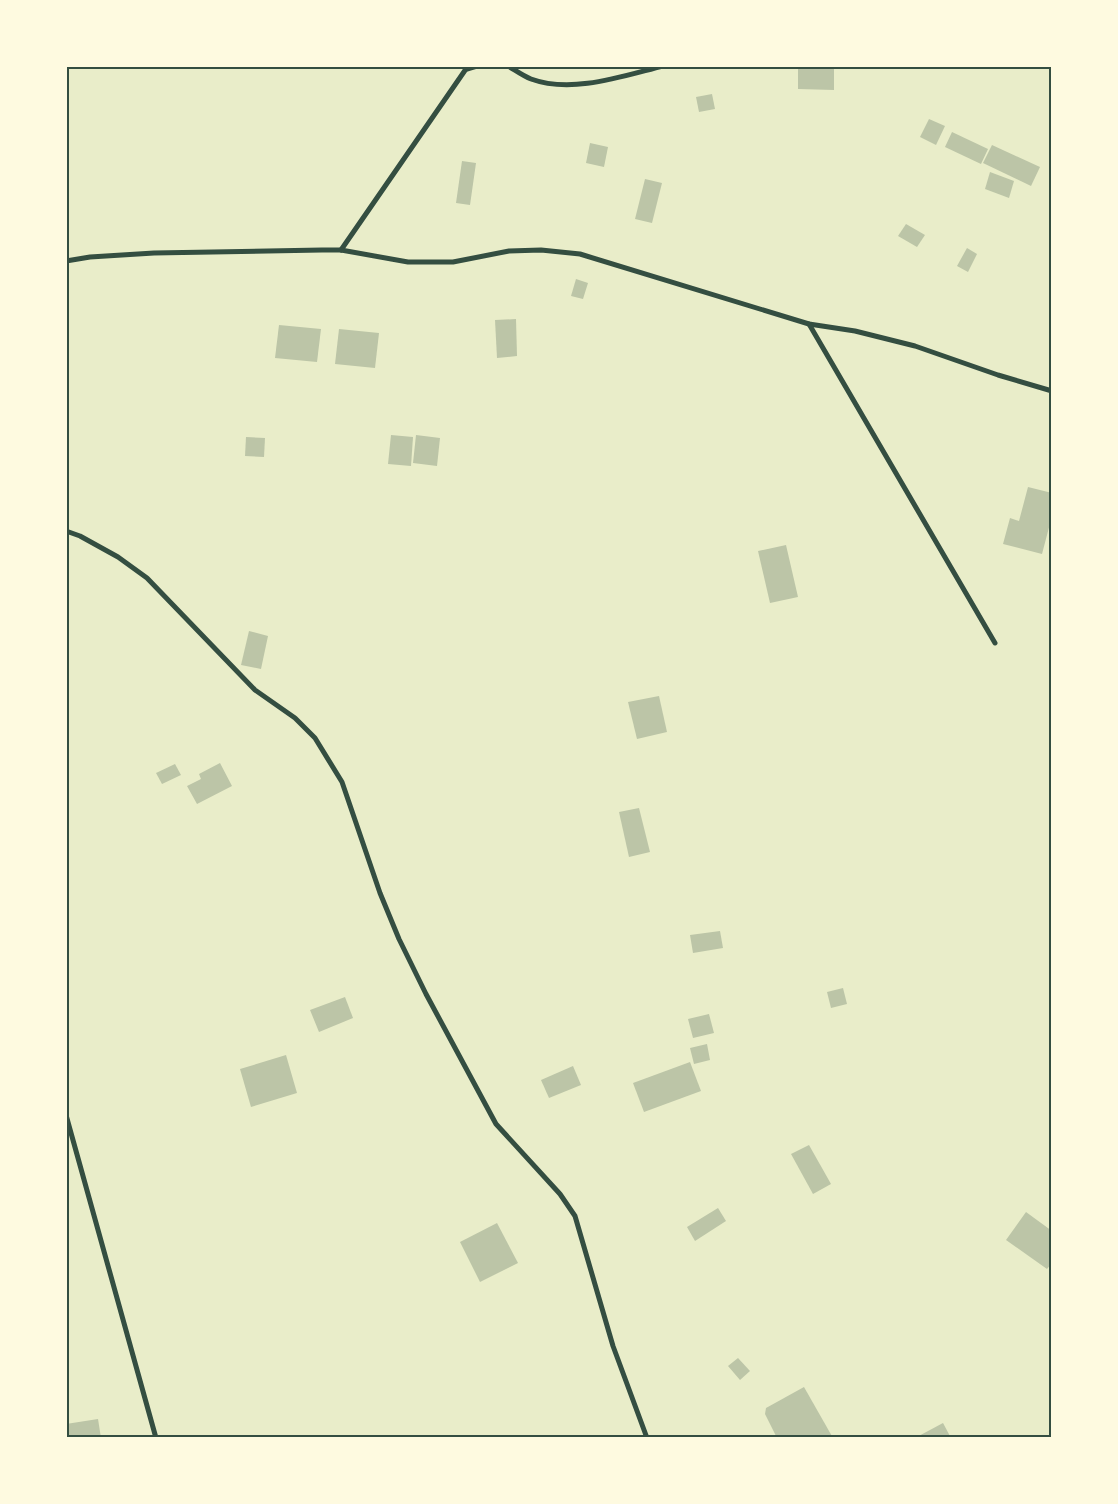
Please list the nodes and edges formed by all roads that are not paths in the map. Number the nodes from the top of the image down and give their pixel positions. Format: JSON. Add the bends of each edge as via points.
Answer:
{"nodes":[{"id":1,"x":477,"y":66,"type":"edge"},
{"id":2,"x":508,"y":66,"type":"edge"},
{"id":3,"x":663,"y":66,"type":"edge"},
{"id":4,"x":467,"y":68,"type":"edge"},
{"id":5,"x":341,"y":250,"type":"junction"},
{"id":6,"x":66,"y":261,"type":"edge"},
{"id":7,"x":809,"y":324,"type":"junction"},
{"id":8,"x":1052,"y":391,"type":"edge"},
{"id":9,"x":66,"y":530,"type":"edge"},
{"id":10,"x":995,"y":643,"type":"dead end"},
{"id":11,"x":66,"y":1115,"type":"edge"},
{"id":12,"x":156,"y":1438,"type":"edge"},
{"id":13,"x":647,"y":1438,"type":"edge"}],
"edges":[{"from":1,"to":4,"type":"street"},
{"from":2,"to":3,"type":"street","via":[[532,80],[564,85],[592,84]]},
{"from":4,"to":5,"type":"street"},
{"from":5,"to":6,"type":"street","via":[[154,253]]},
{"from":5,"to":7,"type":"street","via":[[408,262],[453,262],[508,251],[580,254]]},
{"from":7,"to":8,"type":"street","via":[[915,346]]},
{"from":7,"to":10,"type":"street"},
{"from":9,"to":13,"type":"street","via":[[118,557],[147,578],[255,690],[295,718],[315,738],[342,782],[399,939],[496,1124],[560,1194],[575,1216],[613,1346]]},
{"from":11,"to":12,"type":"street"}]}
